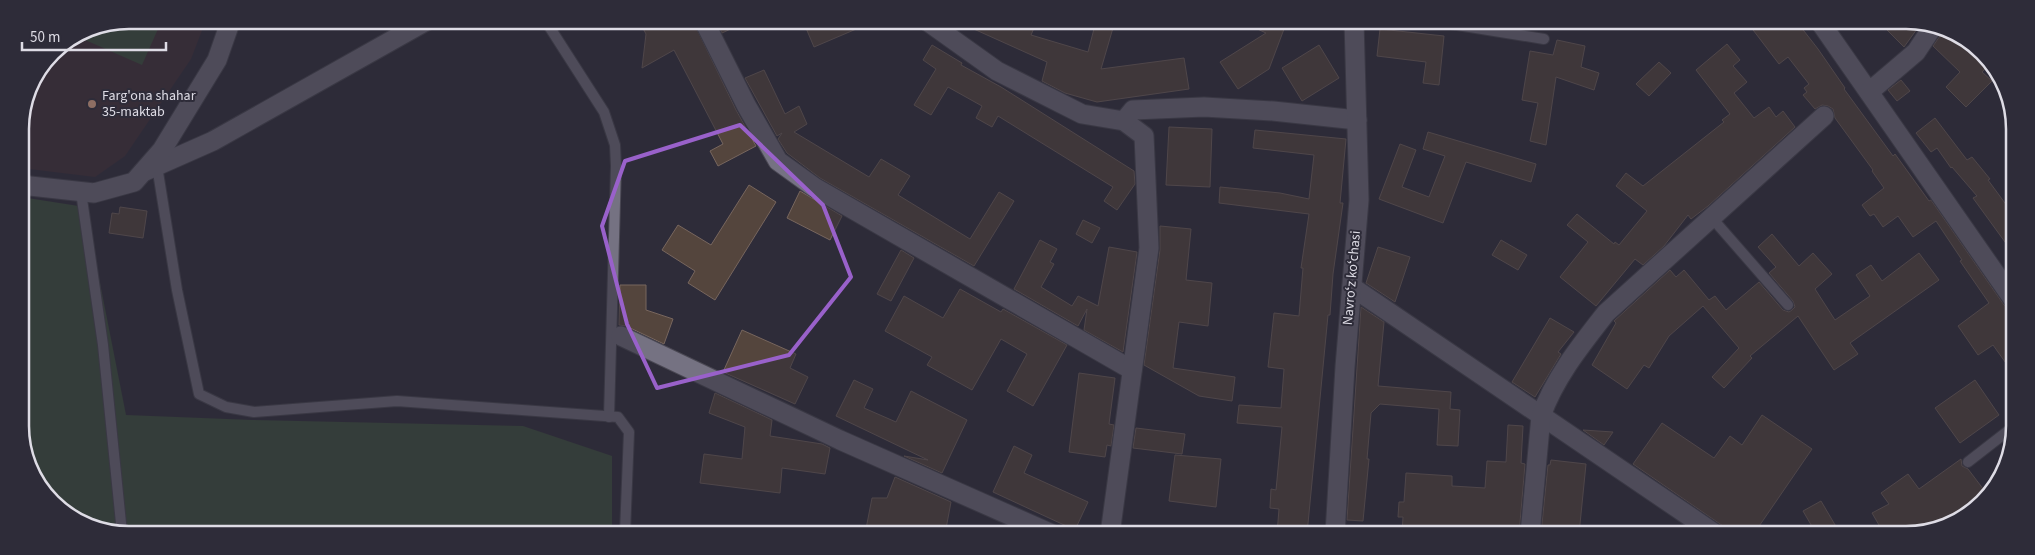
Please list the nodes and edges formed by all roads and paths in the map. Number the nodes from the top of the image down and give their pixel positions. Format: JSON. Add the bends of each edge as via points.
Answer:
{"nodes":[{"id":1,"x":228,"y":29,"type":"edge"},
{"id":2,"x":412,"y":29,"type":"edge"},
{"id":3,"x":551,"y":29,"type":"edge"},
{"id":4,"x":708,"y":29,"type":"edge"},
{"id":5,"x":938,"y":29,"type":"edge"},
{"id":6,"x":1354,"y":29,"type":"edge"},
{"id":7,"x":1482,"y":29,"type":"edge"},
{"id":8,"x":1825,"y":29,"type":"edge"},
{"id":9,"x":1929,"y":32,"type":"edge"},
{"id":10,"x":1544,"y":39,"type":"dead end"},
{"id":11,"x":1869,"y":92,"type":"junction"},
{"id":12,"x":1824,"y":116,"type":"dead end"},
{"id":13,"x":1357,"y":120,"type":"junction"},
{"id":14,"x":1124,"y":121,"type":"junction"},
{"id":15,"x":150,"y":169,"type":"junction"},
{"id":16,"x":29,"y":187,"type":"edge"},
{"id":17,"x":81,"y":192,"type":"junction"},
{"id":18,"x":1712,"y":218,"type":"junction"},
{"id":19,"x":1352,"y":287,"type":"junction"},
{"id":20,"x":2006,"y":289,"type":"edge"},
{"id":21,"x":1788,"y":305,"type":"dead end"},
{"id":22,"x":621,"y":336,"type":"dead end"},
{"id":23,"x":1132,"y":370,"type":"junction"},
{"id":24,"x":1541,"y":416,"type":"junction"},
{"id":25,"x":609,"y":417,"type":"junction"},
{"id":26,"x":2006,"y":433,"type":"edge"},
{"id":27,"x":1968,"y":462,"type":"dead end"},
{"id":28,"x":121,"y":526,"type":"edge"},
{"id":29,"x":625,"y":526,"type":"edge"},
{"id":30,"x":1019,"y":526,"type":"edge"},
{"id":31,"x":1111,"y":526,"type":"edge"},
{"id":32,"x":1335,"y":526,"type":"edge"},
{"id":33,"x":1531,"y":526,"type":"edge"},
{"id":34,"x":1704,"y":526,"type":"edge"}],
"edges":[{"from":1,"to":15,"type":"street","via":[[217,60]]},
{"from":2,"to":15,"type":"street","via":[[213,141]]},
{"from":3,"to":25,"type":"lane","via":[[604,112],[614,145]]},
{"from":4,"to":23,"type":"street","via":[[778,162],[814,187]]},
{"from":5,"to":14,"type":"street","via":[[997,72],[1082,114]]},
{"from":6,"to":13,"type":"street","name":"Navroʻz koʻchasi"},
{"from":7,"to":10,"type":"lane"},
{"from":8,"to":11,"type":"street"},
{"from":9,"to":11,"type":"street","via":[[1916,52]]},
{"from":11,"to":20,"type":"street"},
{"from":12,"to":18,"type":"street"},
{"from":13,"to":14,"type":"street","via":[[1204,107],[1133,110]]},
{"from":13,"to":19,"type":"street","name":"Navroʻz koʻchasi","via":[[1360,200]]},
{"from":14,"to":23,"type":"street","via":[[1144,136],[1149,248]]},
{"from":15,"to":17,"type":"street","via":[[134,182],[94,193]]},
{"from":15,"to":25,"type":"lane","via":[[199,394],[226,407],[254,412],[397,402]]},
{"from":16,"to":17,"type":"street"},
{"from":17,"to":28,"type":"lane","via":[[103,345]]},
{"from":18,"to":21,"type":"lane"},
{"from":18,"to":24,"type":"street","via":[[1606,313],[1561,375]]},
{"from":19,"to":24,"type":"street"},
{"from":19,"to":32,"type":"street","name":"Navroʻz koʻchasi"},
{"from":22,"to":30,"type":"street"},
{"from":23,"to":31,"type":"street"},
{"from":24,"to":33,"type":"street"},
{"from":24,"to":34,"type":"street"},
{"from":25,"to":29,"type":"lane","via":[[618,417],[629,432]]},
{"from":26,"to":27,"type":"lane"}]}
